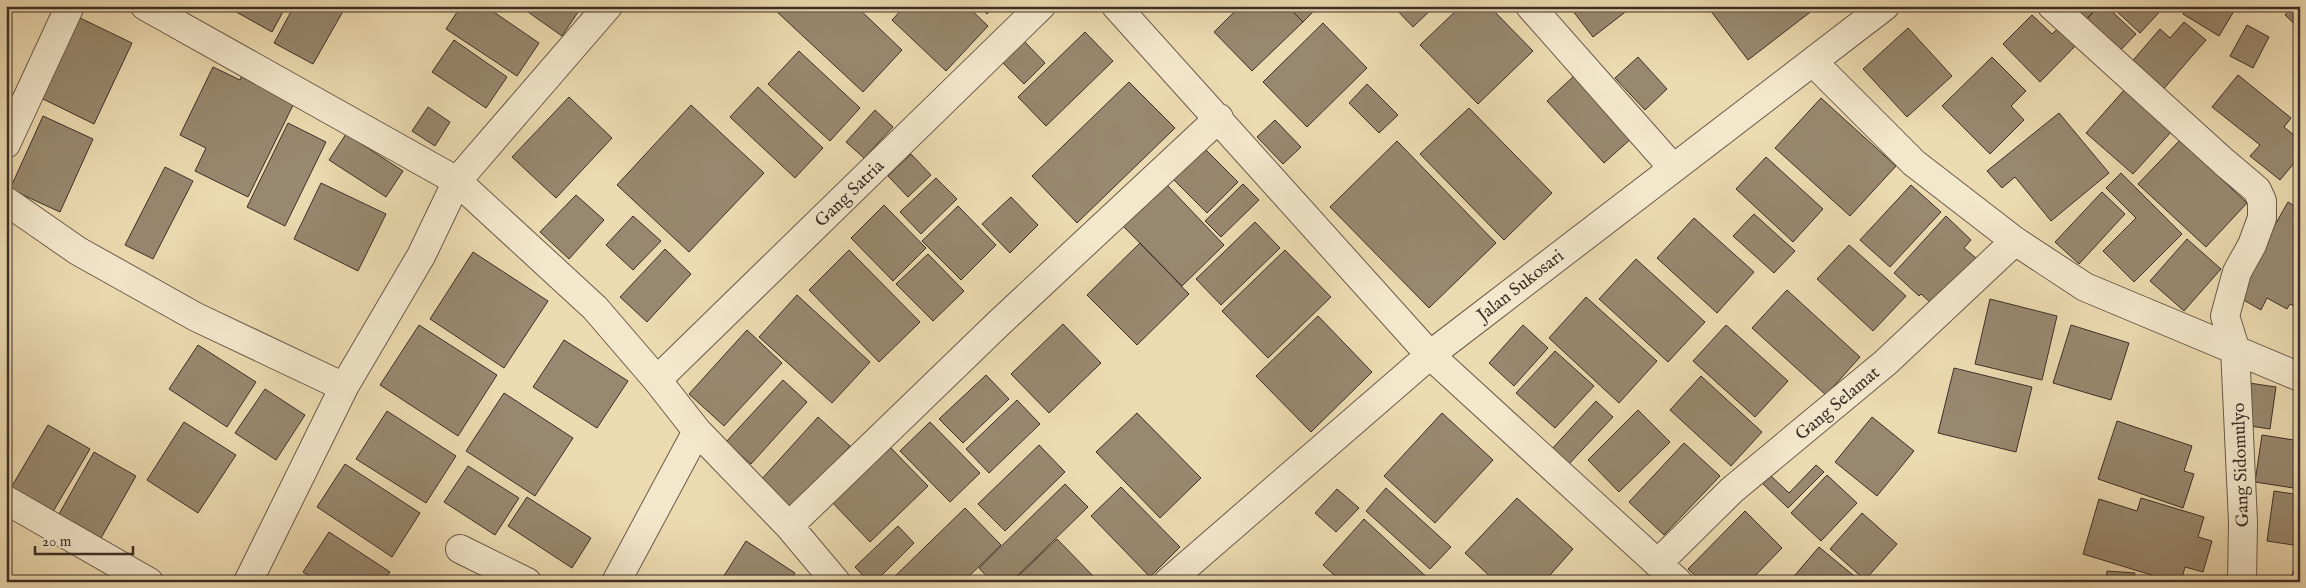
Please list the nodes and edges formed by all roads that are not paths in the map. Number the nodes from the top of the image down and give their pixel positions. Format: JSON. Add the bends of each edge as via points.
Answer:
{"nodes":[{"id":1,"x":70,"y":6,"type":"edge"},
{"id":2,"x":145,"y":6,"type":"edge"},
{"id":3,"x":608,"y":6,"type":"edge"},
{"id":4,"x":1040,"y":6,"type":"edge"},
{"id":5,"x":1116,"y":6,"type":"edge"},
{"id":6,"x":1530,"y":6,"type":"edge"},
{"id":7,"x":1885,"y":6,"type":"edge"},
{"id":8,"x":2052,"y":6,"type":"edge"},
{"id":9,"x":1813,"y":62,"type":"junction"},
{"id":10,"x":1219,"y":118,"type":"junction"},
{"id":11,"x":6,"y":144,"type":"edge"},
{"id":12,"x":1673,"y":168,"type":"junction"},
{"id":13,"x":457,"y":181,"type":"junction"},
{"id":14,"x":6,"y":202,"type":"edge"},
{"id":15,"x":2015,"y":241,"type":"junction"},
{"id":16,"x":2235,"y":348,"type":"junction"},
{"id":17,"x":1430,"y":354,"type":"junction"},
{"id":18,"x":2300,"y":377,"type":"edge"},
{"id":19,"x":657,"y":380,"type":"junction"},
{"id":20,"x":344,"y":387,"type":"junction"},
{"id":21,"x":697,"y":431,"type":"junction"},
{"id":22,"x":6,"y":500,"type":"edge"},
{"id":23,"x":789,"y":526,"type":"junction"},
{"id":24,"x":460,"y":549,"type":"dead end"},
{"id":25,"x":1658,"y":563,"type":"junction"},
{"id":26,"x":149,"y":582,"type":"edge"},
{"id":27,"x":248,"y":582,"type":"edge"},
{"id":28,"x":527,"y":582,"type":"edge"},
{"id":29,"x":616,"y":582,"type":"edge"},
{"id":30,"x":836,"y":582,"type":"edge"},
{"id":31,"x":1168,"y":582,"type":"edge"},
{"id":32,"x":1678,"y":582,"type":"edge"},
{"id":33,"x":2242,"y":582,"type":"edge"}],
"edges":[{"from":1,"to":11,"type":"street"},
{"from":2,"to":13,"type":"street"},
{"from":3,"to":13,"type":"street"},
{"from":4,"to":19,"type":"street","name":"Gang Satria"},
{"from":5,"to":10,"type":"street"},
{"from":6,"to":12,"type":"street"},
{"from":7,"to":9,"type":"street","name":"Jalan Sukosari"},
{"from":8,"to":16,"type":"street","name":"Gang Sidomulyo","via":[[2257,190],[2262,202],[2262,218],[2237,272],[2225,316]]},
{"from":9,"to":12,"type":"street","name":"Jalan Sukosari"},
{"from":9,"to":15,"type":"street","via":[[1914,163]]},
{"from":10,"to":17,"type":"street"},
{"from":10,"to":23,"type":"street"},
{"from":12,"to":17,"type":"street","name":"Jalan Sukosari"},
{"from":13,"to":19,"type":"street","via":[[595,308]]},
{"from":13,"to":20,"type":"street","via":[[421,256]]},
{"from":14,"to":20,"type":"street","via":[[78,251],[196,317]]},
{"from":15,"to":16,"type":"street","via":[[2084,287]]},
{"from":15,"to":25,"type":"street","name":"Gang Selamat","via":[[1885,364],[1732,490]]},
{"from":16,"to":18,"type":"street"},
{"from":16,"to":33,"type":"street","name":"Gang Sidomulyo","via":[[2243,522]]},
{"from":17,"to":25,"type":"street"},
{"from":17,"to":31,"type":"street","name":"Jalan Sukosari"},
{"from":19,"to":21,"type":"street"},
{"from":20,"to":27,"type":"street"},
{"from":21,"to":23,"type":"street"},
{"from":21,"to":29,"type":"street"},
{"from":22,"to":26,"type":"street"},
{"from":23,"to":30,"type":"street"},
{"from":24,"to":28,"type":"street"},
{"from":25,"to":32,"type":"street"}]}
